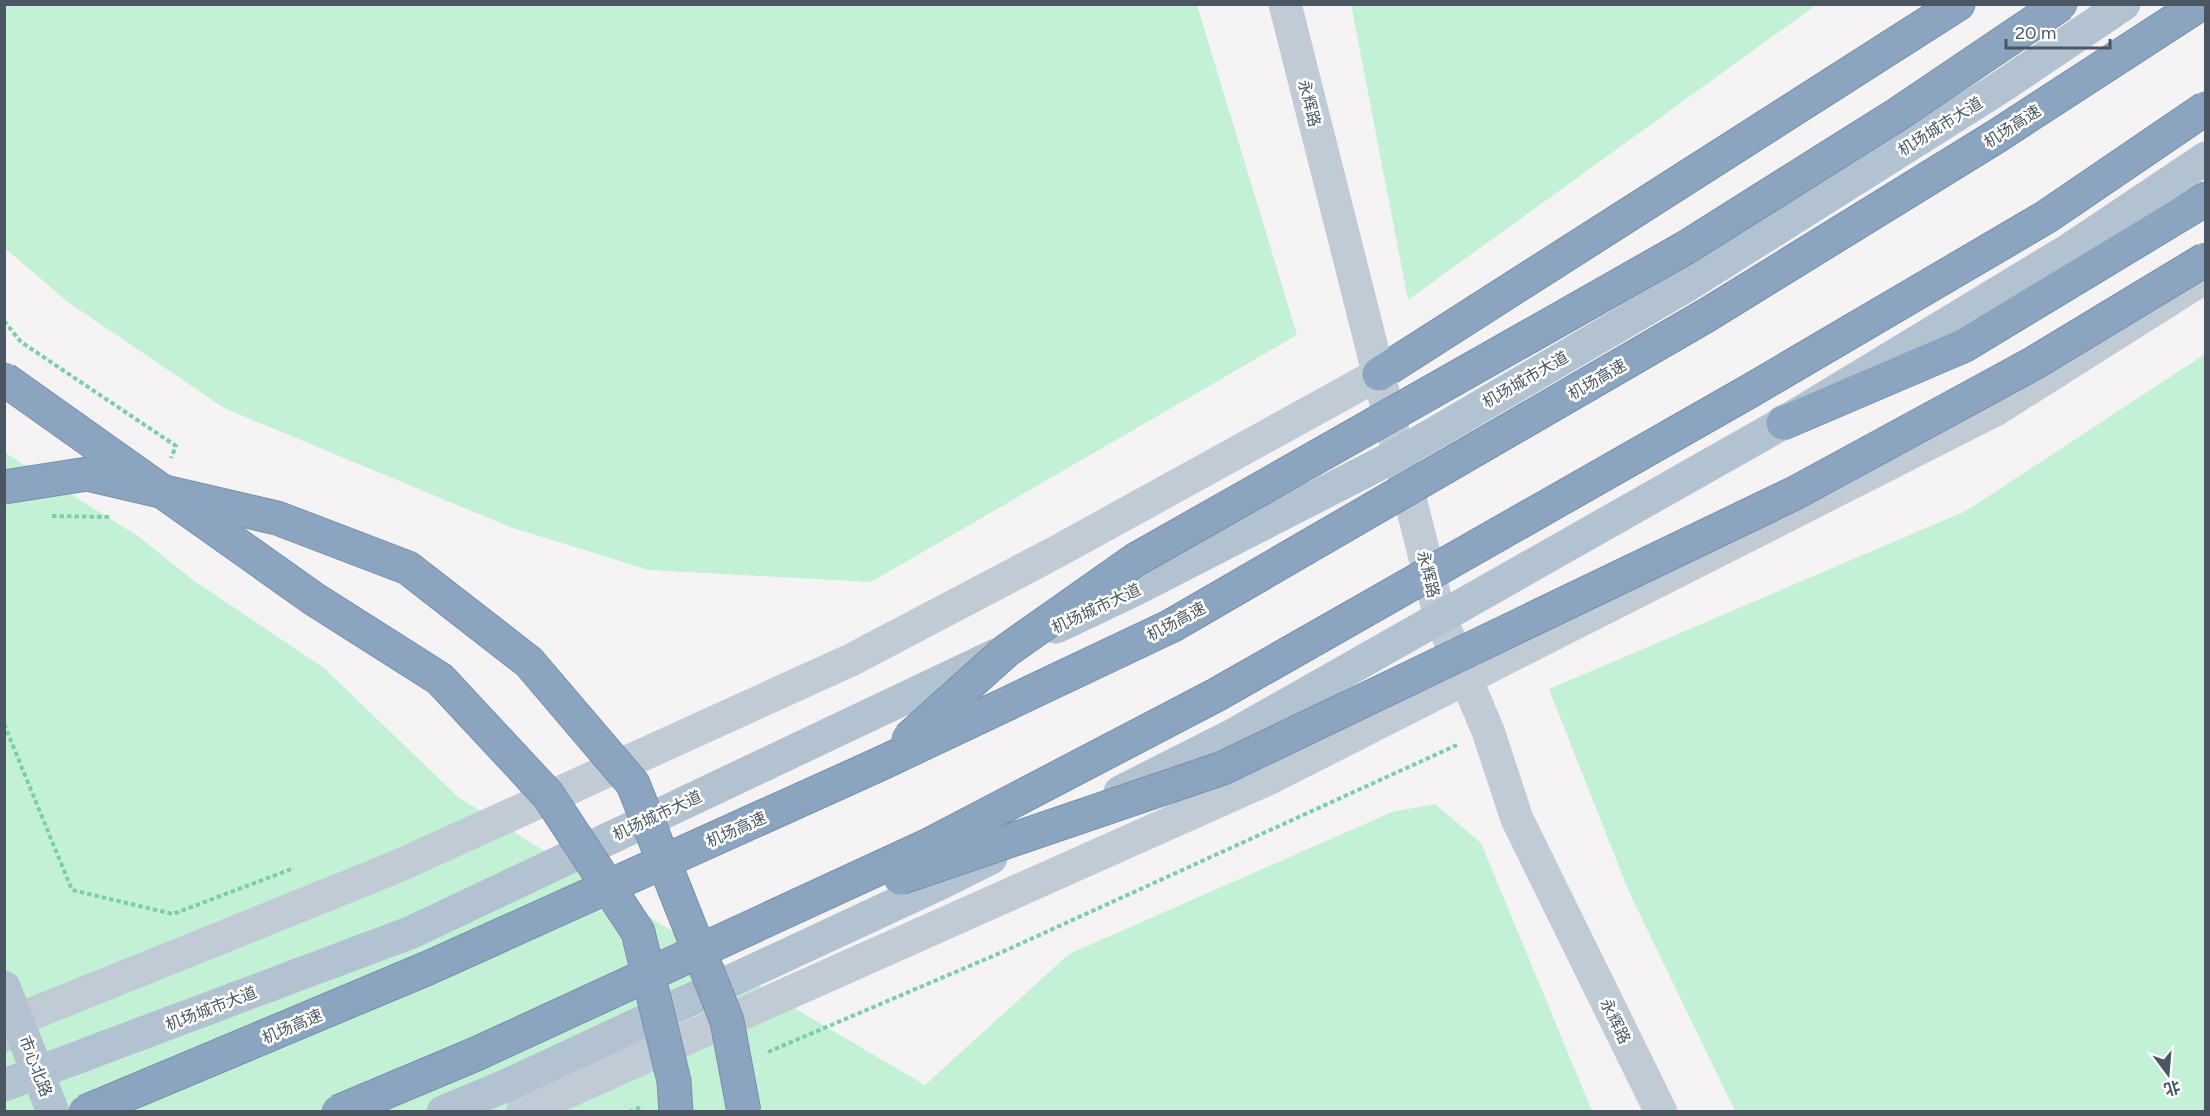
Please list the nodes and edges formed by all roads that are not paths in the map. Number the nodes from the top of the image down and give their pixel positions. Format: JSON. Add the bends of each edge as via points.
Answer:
{"nodes":[{"id":1,"x":1285,"y":4,"type":"edge"},
{"id":2,"x":1958,"y":4,"type":"edge"},
{"id":3,"x":2061,"y":4,"type":"edge"},
{"id":4,"x":2124,"y":4,"type":"edge"},
{"id":5,"x":2200,"y":4,"type":"edge"},
{"id":6,"x":2205,"y":108,"type":"edge"},
{"id":7,"x":2205,"y":158,"type":"edge"},
{"id":8,"x":2205,"y":199,"type":"edge"},
{"id":9,"x":2205,"y":259,"type":"edge"},
{"id":10,"x":2205,"y":278,"type":"edge"},
{"id":11,"x":1379,"y":374,"type":"junction"},
{"id":12,"x":4,"y":379,"type":"edge"},
{"id":13,"x":1783,"y":423,"type":"junction"},
{"id":14,"x":1399,"y":454,"type":"junction"},
{"id":15,"x":4,"y":487,"type":"edge"},
{"id":16,"x":1440,"y":617,"type":"junction"},
{"id":17,"x":1466,"y":679,"type":"junction"},
{"id":18,"x":882,"y":763,"type":"junction"},
{"id":19,"x":737,"y":934,"type":"junction"},
{"id":20,"x":4,"y":987,"type":"edge"},
{"id":21,"x":11,"y":1028,"type":"edge"},
{"id":22,"x":38,"y":1073,"type":"junction"},
{"id":23,"x":4,"y":1084,"type":"edge"},
{"id":24,"x":664,"y":1107,"type":"edge"},
{"id":25,"x":54,"y":1112,"type":"edge"},
{"id":26,"x":85,"y":1112,"type":"edge"},
{"id":27,"x":338,"y":1112,"type":"edge"},
{"id":28,"x":443,"y":1112,"type":"edge"},
{"id":29,"x":522,"y":1112,"type":"edge"},
{"id":30,"x":744,"y":1112,"type":"edge"},
{"id":31,"x":1661,"y":1112,"type":"edge"}],
"edges":[{"from":1,"to":11,"type":"street","name":"永辉路"},
{"from":2,"to":11,"type":"highway"},
{"from":3,"to":18,"type":"highway","bridge":true,"via":[[1898,114],[1685,248],[1135,560],[1006,651]]},
{"from":4,"to":14,"type":"main road","name":"机场城市大道","via":[[2001,87],[1696,279]]},
{"from":5,"to":18,"type":"highway","name":"机场高速","bridge":true,"via":[[1987,142],[1707,315],[1181,620]]},
{"from":6,"to":19,"type":"highway","bridge":true,"via":[[2046,217],[1216,695],[927,846]]},
{"from":7,"to":13,"type":"main road","via":[[2070,249]]},
{"from":8,"to":13,"type":"highway","via":[[1963,346]]},
{"from":9,"to":19,"type":"highway","bridge":true,"via":[[2034,363],[1795,493],[1223,768]]},
{"from":10,"to":17,"type":"street","via":[[1995,410]]},
{"from":11,"to":14,"type":"street","name":"永辉路"},
{"from":11,"to":21,"type":"street","via":[[851,660],[396,867]]},
{"from":12,"to":24,"type":"highway","bridge":true,"via":[[314,599],[440,679],[548,795],[639,932],[674,1081]]},
{"from":13,"to":16,"type":"main road"},
{"from":14,"to":16,"type":"street","name":"永辉路"},
{"from":14,"to":22,"type":"main road","name":"机场城市大道","via":[[1136,589],[412,932]]},
{"from":15,"to":30,"type":"highway","bridge":true,"via":[[87,474],[277,518],[408,568],[529,662],[633,784],[727,1021]]},
{"from":16,"to":17,"type":"street","name":"永辉路"},
{"from":16,"to":28,"type":"main road","via":[[1231,736],[941,883]]},
{"from":17,"to":29,"type":"street","via":[[1268,779]]},
{"from":17,"to":31,"type":"street","name":"永辉路","via":[[1488,730],[1517,819]]},
{"from":18,"to":26,"type":"highway","name":"机场高速","bridge":true,"via":[[429,968]]},
{"from":19,"to":27,"type":"highway","bridge":true,"via":[[476,1054]]},
{"from":20,"to":21,"type":"main road","name":"市心北路"},
{"from":21,"to":22,"type":"main road","name":"市心北路"},
{"from":22,"to":23,"type":"main road","name":"机场城市大道"},
{"from":22,"to":25,"type":"main road","name":"市心北路"}]}
